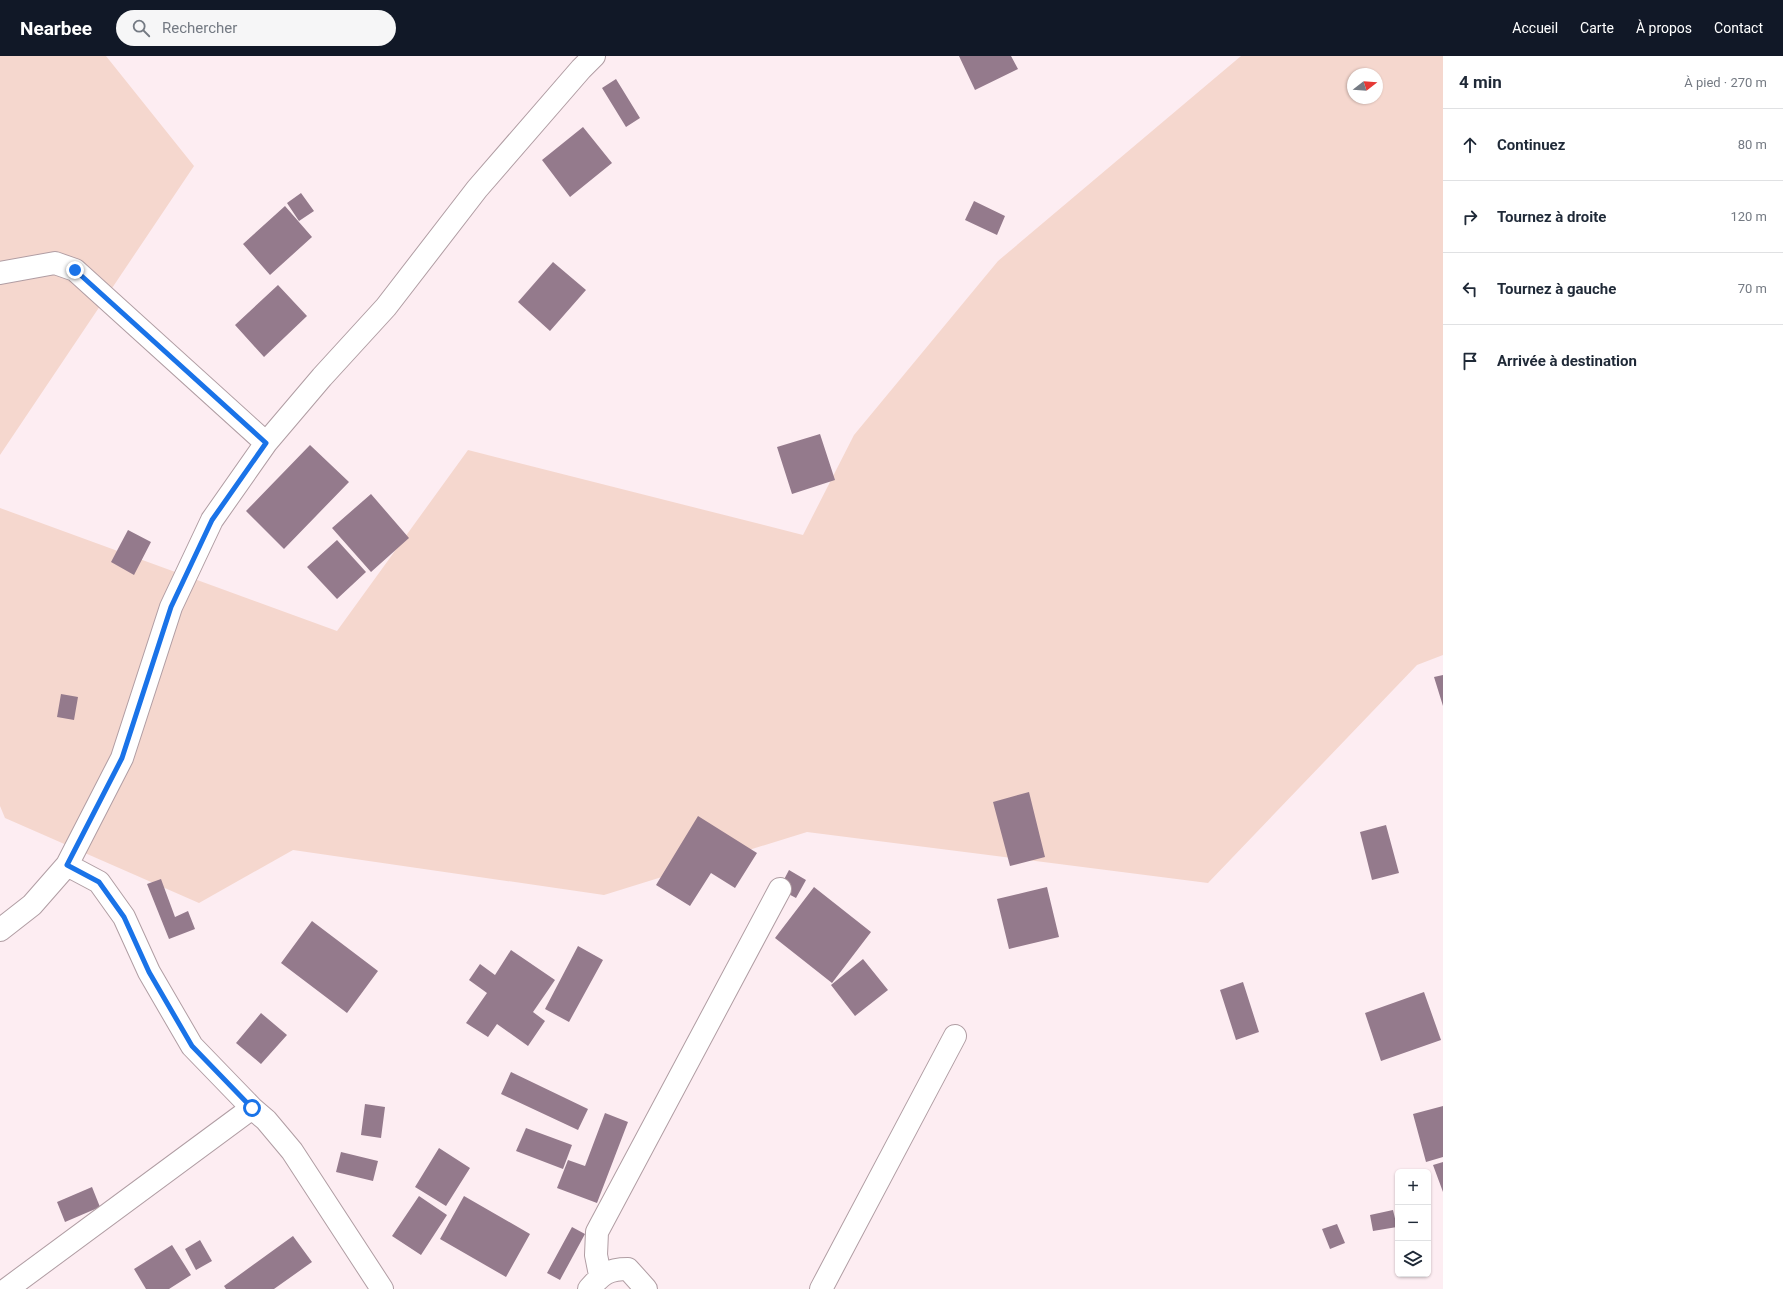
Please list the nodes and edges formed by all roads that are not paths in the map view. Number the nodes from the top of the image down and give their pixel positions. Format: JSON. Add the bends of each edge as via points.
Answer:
{"nodes":[{"id":1,"x":594,"y":56,"type":"edge"},
{"id":2,"x":0,"y":273,"type":"edge"},
{"id":3,"x":266,"y":443,"type":"junction"},
{"id":4,"x":67,"y":865,"type":"junction"},
{"id":5,"x":780,"y":889,"type":"dead end"},
{"id":6,"x":0,"y":930,"type":"edge"},
{"id":7,"x":955,"y":1036,"type":"dead end"},
{"id":8,"x":252,"y":1108,"type":"junction"},
{"id":9,"x":595,"y":1282,"type":"edge"},
{"id":10,"x":7,"y":1289,"type":"edge"},
{"id":11,"x":382,"y":1289,"type":"edge"},
{"id":12,"x":646,"y":1289,"type":"edge"},
{"id":13,"x":821,"y":1289,"type":"edge"}],
"edges":[{"from":1,"to":3,"type":"street","via":[[477,189],[386,307]]},
{"from":2,"to":3,"type":"street","via":[[55,263],[75,270]]},
{"from":3,"to":4,"type":"street","via":[[212,520],[171,607],[122,758]]},
{"from":4,"to":6,"type":"street","via":[[32,905]]},
{"from":4,"to":8,"type":"street","via":[[99,882],[124,917],[149,972],[192,1046]]},
{"from":5,"to":9,"type":"street","via":[[597,1232]]},
{"from":7,"to":13,"type":"street"},
{"from":8,"to":10,"type":"street"},
{"from":8,"to":11,"type":"street","via":[[266,1120],[292,1152]]},
{"from":9,"to":12,"type":"street","via":[[615,1269],[628,1270]]}]}
